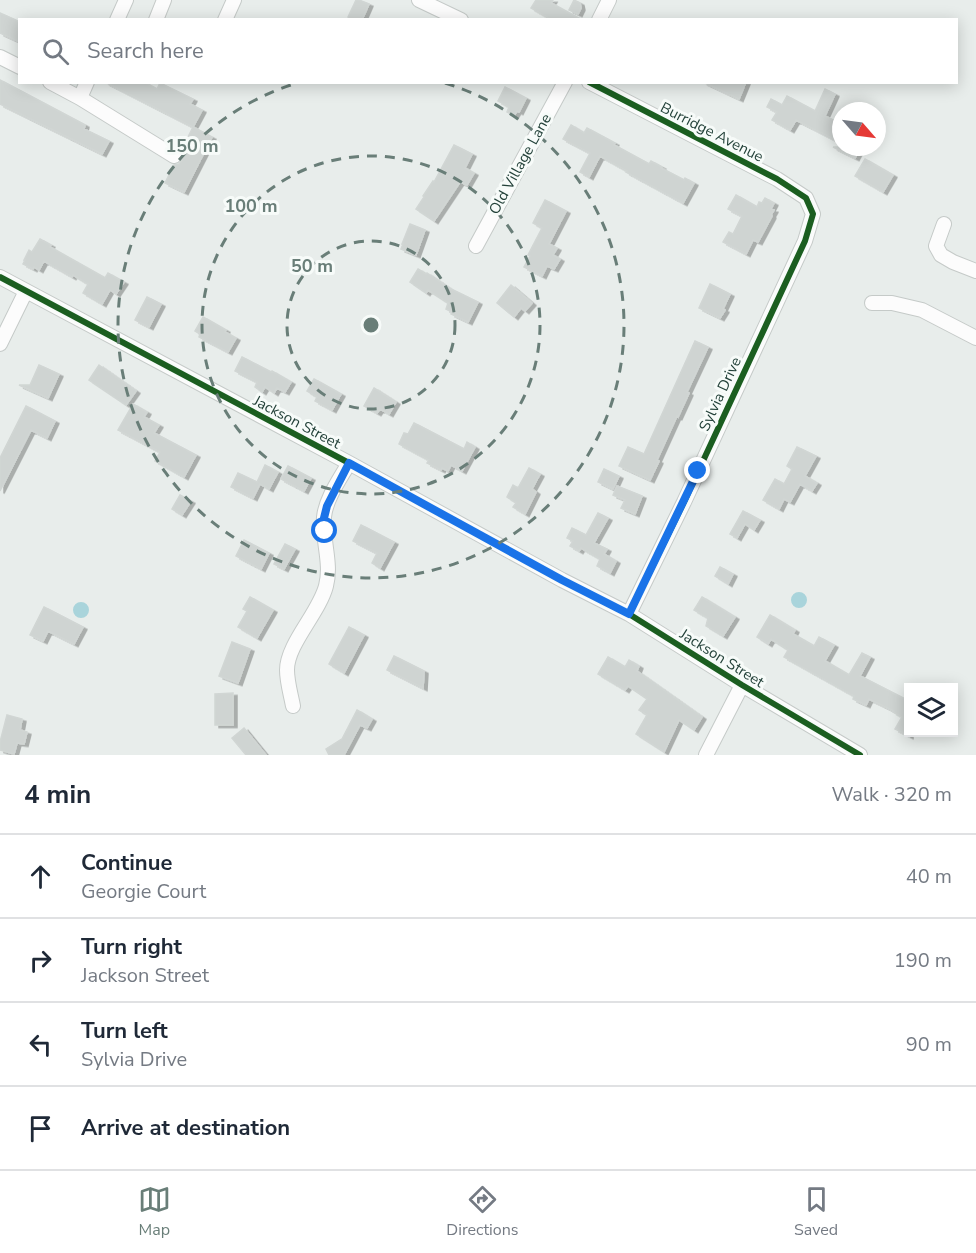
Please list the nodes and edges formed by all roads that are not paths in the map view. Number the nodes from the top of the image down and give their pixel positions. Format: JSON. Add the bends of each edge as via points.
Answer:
{"nodes":[{"id":1,"x":126,"y":0,"type":"edge"},
{"id":2,"x":164,"y":0,"type":"edge"},
{"id":3,"x":234,"y":0,"type":"edge"},
{"id":4,"x":419,"y":0,"type":"edge"},
{"id":5,"x":609,"y":0,"type":"edge"},
{"id":6,"x":118,"y":18,"type":"edge"},
{"id":7,"x":157,"y":18,"type":"edge"},
{"id":8,"x":226,"y":18,"type":"edge"},
{"id":9,"x":457,"y":18,"type":"edge"},
{"id":10,"x":599,"y":18,"type":"edge"},
{"id":11,"x":0,"y":57,"type":"edge"},
{"id":12,"x":18,"y":66,"type":"edge"},
{"id":13,"x":54,"y":84,"type":"edge"},
{"id":14,"x":86,"y":84,"type":"edge"},
{"id":15,"x":564,"y":84,"type":"edge"},
{"id":16,"x":593,"y":84,"type":"edge"},
{"id":17,"x":80,"y":98,"type":"junction"},
{"id":18,"x":174,"y":156,"type":"dead end"},
{"id":19,"x":813,"y":214,"type":"joint"},
{"id":20,"x":944,"y":224,"type":"dead end"},
{"id":21,"x":476,"y":246,"type":"dead end"},
{"id":22,"x":976,"y":271,"type":"edge"},
{"id":23,"x":0,"y":278,"type":"edge"},
{"id":24,"x":26,"y":291,"type":"junction"},
{"id":25,"x":872,"y":303,"type":"dead end"},
{"id":26,"x":976,"y":338,"type":"edge"},
{"id":27,"x":0,"y":344,"type":"edge"},
{"id":28,"x":349,"y":463,"type":"junction"},
{"id":29,"x":629,"y":614,"type":"junction"},
{"id":30,"x":742,"y":685,"type":"junction"},
{"id":31,"x":293,"y":706,"type":"dead end"},
{"id":32,"x":706,"y":755,"type":"edge"},
{"id":33,"x":860,"y":755,"type":"edge"}],
"edges":[{"from":1,"to":6,"type":"street"},
{"from":2,"to":7,"type":"street"},
{"from":3,"to":8,"type":"street"},
{"from":4,"to":9,"type":"street"},
{"from":5,"to":10,"type":"street"},
{"from":11,"to":12,"type":"street"},
{"from":13,"to":17,"type":"street"},
{"from":14,"to":17,"type":"street"},
{"from":15,"to":21,"type":"street","name":"Old Village Lane"},
{"from":16,"to":19,"type":"street","name":"Burridge Avenue","via":[[777,179],[806,198]]},
{"from":17,"to":18,"type":"street"},
{"from":19,"to":29,"type":"street","name":"Sylvia Drive","via":[[805,241]]},
{"from":20,"to":22,"type":"street","via":[[936,246],[941,255]]},
{"from":23,"to":24,"type":"street","name":"Jackson Street"},
{"from":24,"to":27,"type":"street"},
{"from":24,"to":28,"type":"street","name":"Jackson Street"},
{"from":25,"to":26,"type":"street","via":[[922,310]]},
{"from":28,"to":29,"type":"street","name":"Jackson Street"},
{"from":28,"to":31,"type":"street","via":[[324,518],[329,569],[326,588],[288,657]]},
{"from":29,"to":30,"type":"street","name":"Jackson Street"},
{"from":30,"to":32,"type":"street"},
{"from":30,"to":33,"type":"street","name":"Jackson Street"}]}
